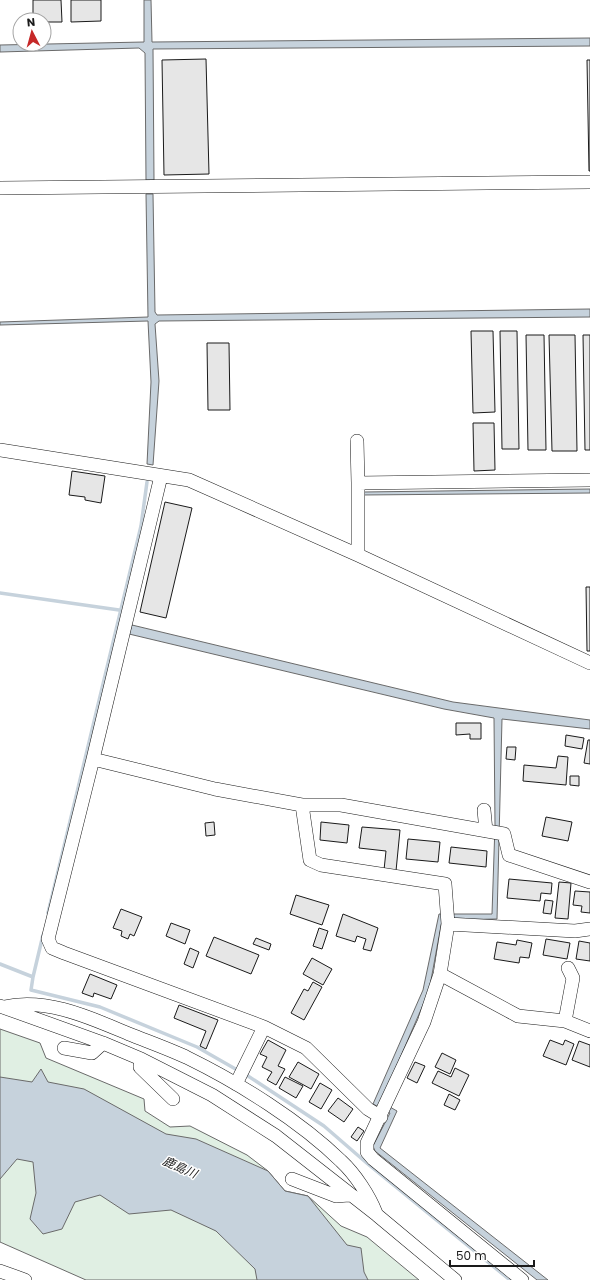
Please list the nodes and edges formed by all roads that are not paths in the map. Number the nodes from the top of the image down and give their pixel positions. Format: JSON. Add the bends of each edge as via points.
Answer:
{"nodes":[{"id":1,"x":590,"y":182,"type":"edge"},
{"id":2,"x":0,"y":188,"type":"edge"},
{"id":3,"x":357,"y":441,"type":"dead end"},
{"id":4,"x":0,"y":450,"type":"edge"},
{"id":5,"x":161,"y":476,"type":"junction"},
{"id":6,"x":590,"y":480,"type":"edge"},
{"id":7,"x":358,"y":483,"type":"junction"},
{"id":8,"x":358,"y":555,"type":"junction"},
{"id":9,"x":590,"y":663,"type":"edge"},
{"id":10,"x":93,"y":759,"type":"junction"},
{"id":11,"x":302,"y":805,"type":"junction"},
{"id":12,"x":484,"y":810,"type":"dead end"},
{"id":13,"x":488,"y":831,"type":"junction"},
{"id":14,"x":590,"y":882,"type":"edge"},
{"id":15,"x":448,"y":918,"type":"junction"},
{"id":16,"x":590,"y":929,"type":"edge"},
{"id":17,"x":568,"y":968,"type":"dead end"},
{"id":18,"x":440,"y":974,"type":"junction"},
{"id":19,"x":2,"y":1007,"type":"edge"},
{"id":20,"x":565,"y":1021,"type":"junction"},
{"id":21,"x":264,"y":1027,"type":"junction"},
{"id":22,"x":590,"y":1031,"type":"edge"},
{"id":23,"x":104,"y":1043,"type":"junction"},
{"id":24,"x":64,"y":1048,"type":"dead end"},
{"id":25,"x":141,"y":1059,"type":"junction"},
{"id":26,"x":240,"y":1076,"type":"junction"},
{"id":27,"x":173,"y":1099,"type":"dead end"},
{"id":28,"x":384,"y":1111,"type":"junction"},
{"id":29,"x":292,"y":1178,"type":"dead end"},
{"id":30,"x":349,"y":1195,"type":"junction"},
{"id":31,"x":377,"y":1215,"type":"junction"},
{"id":32,"x":0,"y":1271,"type":"edge"},
{"id":33,"x":25,"y":1280,"type":"edge"},
{"id":34,"x":455,"y":1280,"type":"edge"},
{"id":35,"x":522,"y":1280,"type":"edge"}],
"edges":[{"from":1,"to":2,"type":"street"},
{"from":3,"to":7,"type":"street"},
{"from":4,"to":5,"type":"street"},
{"from":5,"to":8,"type":"street","via":[[189,480]]},
{"from":5,"to":10,"type":"street"},
{"from":6,"to":7,"type":"street"},
{"from":7,"to":8,"type":"street"},
{"from":8,"to":9,"type":"street"},
{"from":10,"to":11,"type":"street","via":[[215,789]]},
{"from":10,"to":21,"type":"street","via":[[48,939],[52,948]]},
{"from":11,"to":13,"type":"street","via":[[341,805]]},
{"from":11,"to":15,"type":"street","via":[[310,860],[322,865],[445,884]]},
{"from":12,"to":13,"type":"street"},
{"from":13,"to":14,"type":"street","via":[[504,834],[509,855]]},
{"from":15,"to":16,"type":"street","via":[[575,931]]},
{"from":15,"to":18,"type":"street"},
{"from":17,"to":20,"type":"street","via":[[572,978]]},
{"from":18,"to":20,"type":"street","via":[[518,1016]]},
{"from":18,"to":28,"type":"street","via":[[424,1022]]},
{"from":19,"to":23,"type":"street"},
{"from":19,"to":26,"type":"street","via":[[20,1004],[55,1008],[86,1016],[187,1058]]},
{"from":20,"to":22,"type":"street"},
{"from":21,"to":26,"type":"street"},
{"from":21,"to":28,"type":"street","via":[[306,1048],[368,1109]]},
{"from":23,"to":24,"type":"street","via":[[92,1053]]},
{"from":23,"to":25,"type":"street"},
{"from":25,"to":27,"type":"street","via":[[140,1067]]},
{"from":25,"to":30,"type":"street","via":[[212,1095],[276,1136]]},
{"from":26,"to":31,"type":"street","via":[[342,1162],[371,1200]]},
{"from":28,"to":35,"type":"street","via":[[367,1143],[367,1152]]},
{"from":29,"to":30,"type":"street","via":[[336,1196]]},
{"from":30,"to":31,"type":"street"},
{"from":31,"to":34,"type":"street"},
{"from":32,"to":33,"type":"street"}]}
